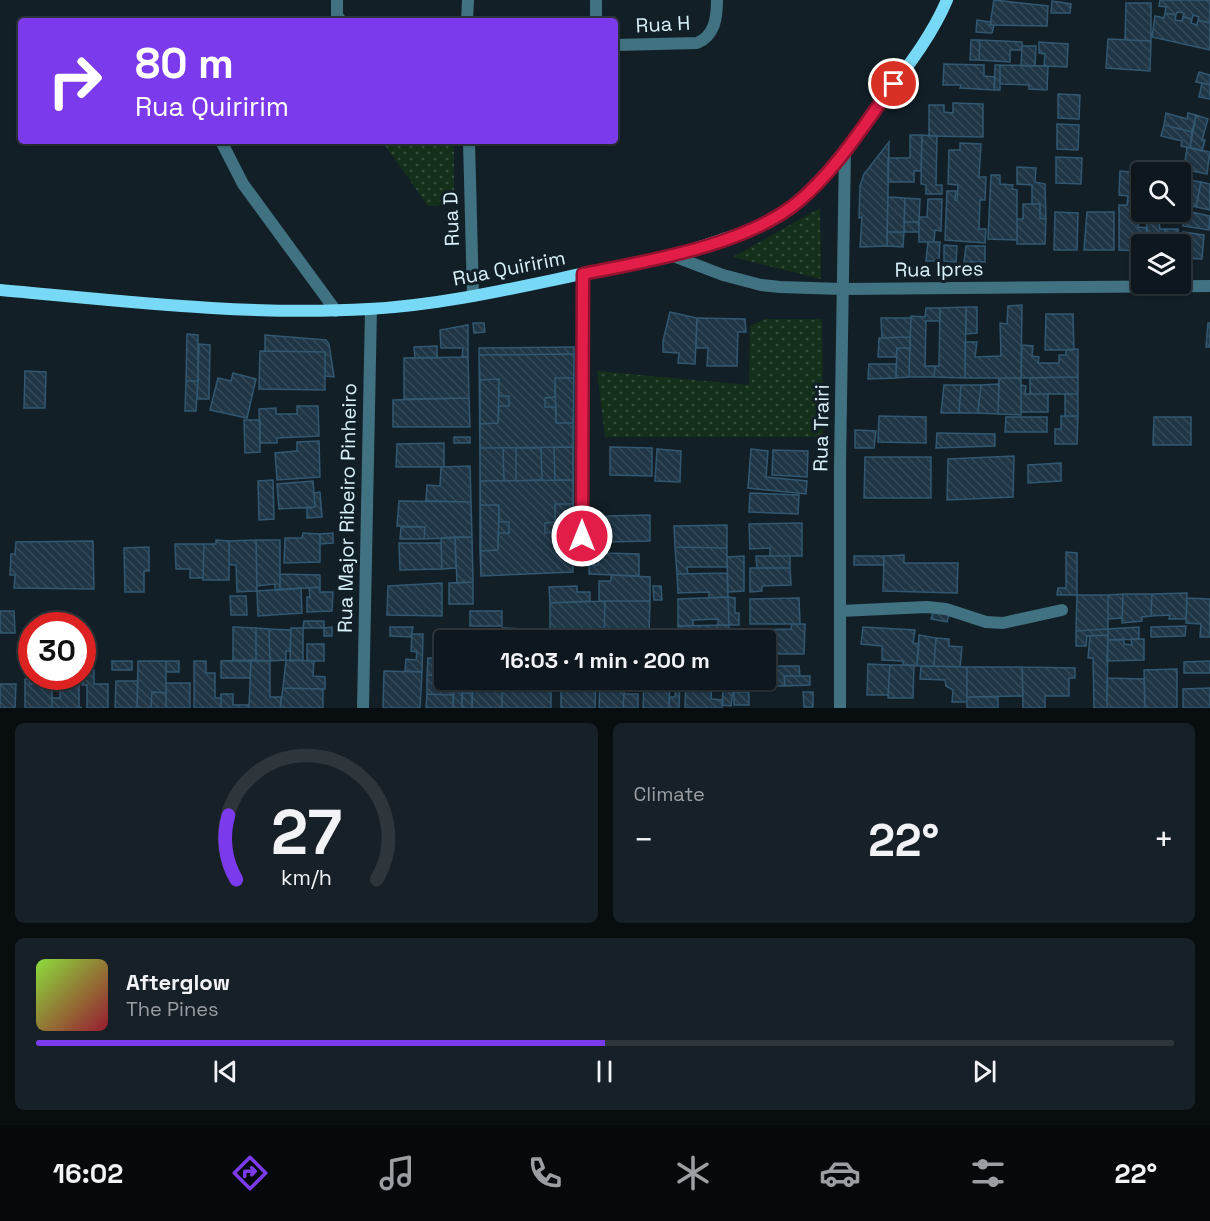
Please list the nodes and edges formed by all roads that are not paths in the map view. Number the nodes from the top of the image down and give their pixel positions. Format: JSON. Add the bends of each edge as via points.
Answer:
{"nodes":[{"id":1,"x":337,"y":0,"type":"edge"},
{"id":2,"x":468,"y":0,"type":"edge"},
{"id":3,"x":596,"y":0,"type":"edge"},
{"id":4,"x":717,"y":0,"type":"edge"},
{"id":5,"x":947,"y":0,"type":"edge"},
{"id":6,"x":339,"y":18,"type":"edge"},
{"id":7,"x":467,"y":18,"type":"edge"},
{"id":8,"x":596,"y":18,"type":"edge"},
{"id":9,"x":618,"y":45,"type":"edge"},
{"id":10,"x":223,"y":144,"type":"edge"},
{"id":11,"x":469,"y":144,"type":"edge"},
{"id":12,"x":846,"y":149,"type":"junction"},
{"id":13,"x":673,"y":256,"type":"junction"},
{"id":14,"x":583,"y":274,"type":"junction"},
{"id":15,"x":1210,"y":286,"type":"edge"},
{"id":16,"x":842,"y":289,"type":"junction"},
{"id":17,"x":0,"y":290,"type":"edge"},
{"id":18,"x":473,"y":296,"type":"junction"},
{"id":19,"x":370,"y":309,"type":"junction"},
{"id":20,"x":336,"y":311,"type":"junction"},
{"id":21,"x":582,"y":559,"type":"dead end"},
{"id":22,"x":1062,"y":610,"type":"dead end"},
{"id":23,"x":840,"y":611,"type":"junction"},
{"id":24,"x":363,"y":708,"type":"edge"},
{"id":25,"x":840,"y":708,"type":"edge"}],
"edges":[{"from":1,"to":6,"type":"street"},
{"from":2,"to":7,"type":"street"},
{"from":3,"to":8,"type":"street"},
{"from":4,"to":9,"type":"street","name":"Rua H","via":[[717,15],[705,40]]},
{"from":5,"to":12,"type":"main road","name":"Rua Quiririm","via":[[919,51]]},
{"from":10,"to":20,"type":"street","via":[[243,184]]},
{"from":11,"to":18,"type":"street","name":"Rua D"},
{"from":12,"to":13,"type":"main road","name":"Rua Quiririm","via":[[818,183],[776,218]]},
{"from":12,"to":16,"type":"street","name":"Rua Trairi"},
{"from":13,"to":14,"type":"main road","name":"Rua Quiririm"},
{"from":13,"to":16,"type":"street","name":"Rua Ipres","via":[[761,285]]},
{"from":14,"to":18,"type":"main road","name":"Rua Quiririm"},
{"from":14,"to":21,"type":"street"},
{"from":15,"to":16,"type":"street","name":"Rua Ipres"},
{"from":16,"to":23,"type":"street","name":"Rua Trairi"},
{"from":17,"to":20,"type":"main road","name":"Rua Quiririm","via":[[152,304]]},
{"from":18,"to":19,"type":"main road","name":"Rua Quiririm"},
{"from":19,"to":20,"type":"main road","name":"Rua Quiririm"},
{"from":19,"to":24,"type":"street","name":"Rua Major Ribeiro Pinheiro"},
{"from":22,"to":23,"type":"street","via":[[1003,623],[986,622],[946,609]]},
{"from":23,"to":25,"type":"street","name":"Rua Trairi"}]}
